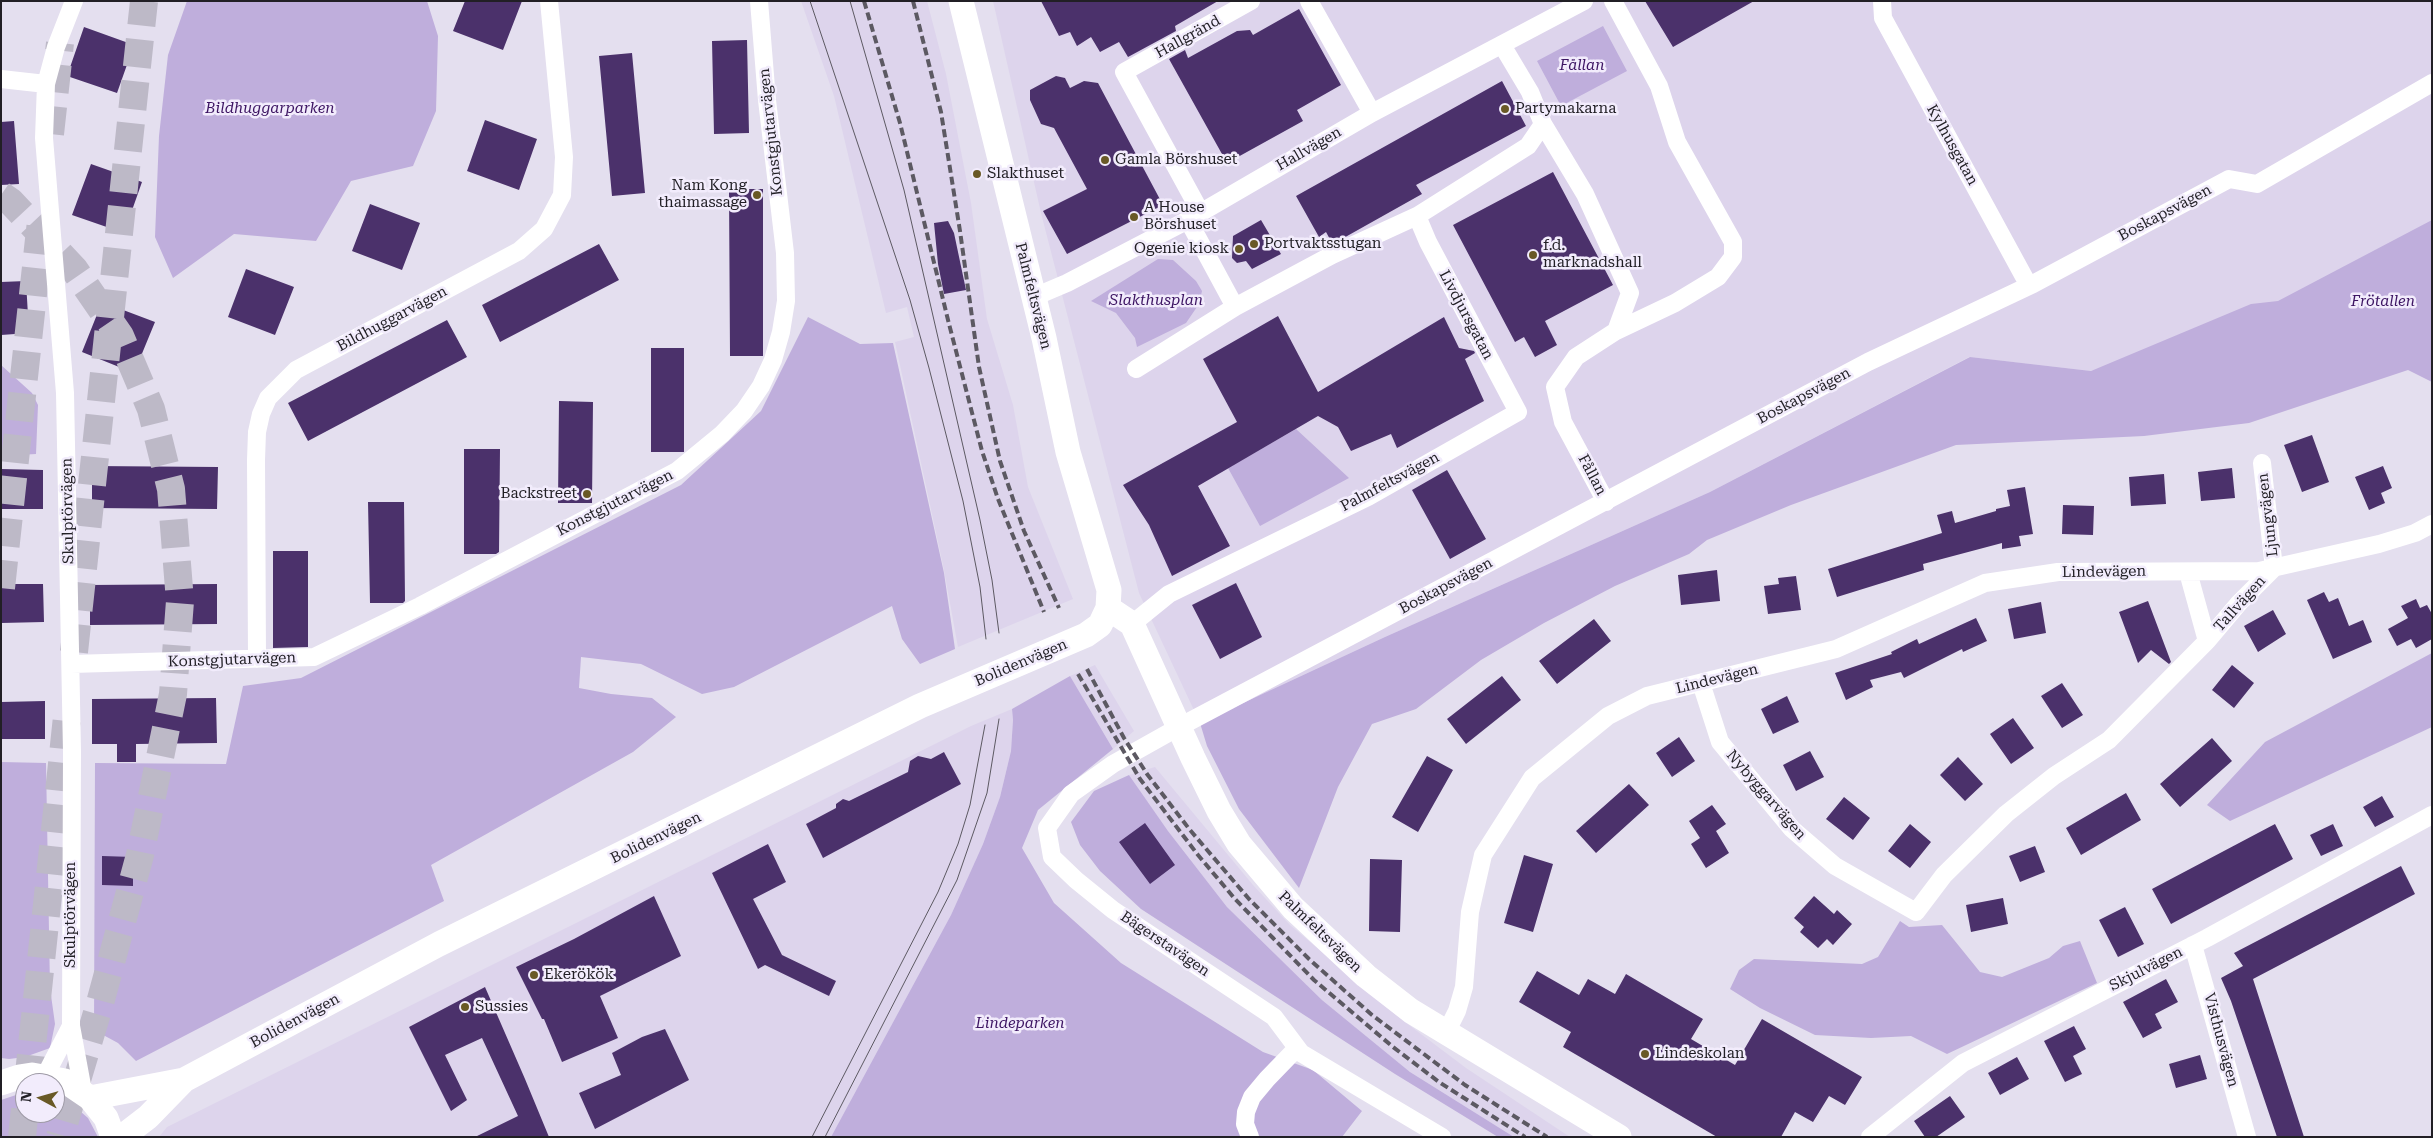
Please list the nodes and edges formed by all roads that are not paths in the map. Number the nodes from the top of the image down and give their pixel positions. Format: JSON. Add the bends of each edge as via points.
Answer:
{"nodes":[{"id":1,"x":74,"y":1,"type":"edge"},
{"id":2,"x":549,"y":1,"type":"edge"},
{"id":3,"x":758,"y":1,"type":"edge"},
{"id":4,"x":961,"y":1,"type":"edge"},
{"id":5,"x":1251,"y":1,"type":"edge"},
{"id":6,"x":1310,"y":1,"type":"edge"},
{"id":7,"x":1584,"y":1,"type":"edge"},
{"id":8,"x":1613,"y":1,"type":"edge"},
{"id":9,"x":1882,"y":1,"type":"edge"},
{"id":10,"x":1502,"y":45,"type":"junction"},
{"id":11,"x":1,"y":79,"type":"edge"},
{"id":12,"x":2432,"y":83,"type":"edge"},
{"id":13,"x":46,"y":84,"type":"junction"},
{"id":14,"x":1372,"y":112,"type":"junction"},
{"id":15,"x":1544,"y":124,"type":"junction"},
{"id":16,"x":1194,"y":216,"type":"junction"},
{"id":17,"x":1417,"y":216,"type":"junction"},
{"id":18,"x":2030,"y":286,"type":"junction"},
{"id":19,"x":1034,"y":297,"type":"junction"},
{"id":20,"x":1235,"y":308,"type":"junction"},
{"id":21,"x":1616,"y":331,"type":"junction"},
{"id":22,"x":1136,"y":369,"type":"dead end"},
{"id":23,"x":1518,"y":412,"type":"joint"},
{"id":24,"x":2262,"y":463,"type":"dead end"},
{"id":25,"x":1606,"y":502,"type":"junction"},
{"id":26,"x":2432,"y":524,"type":"edge"},
{"id":27,"x":2274,"y":568,"type":"junction"},
{"id":28,"x":2188,"y":572,"type":"junction"},
{"id":29,"x":1108,"y":599,"type":"junction"},
{"id":30,"x":1132,"y":624,"type":"junction"},
{"id":31,"x":2207,"y":641,"type":"junction"},
{"id":32,"x":257,"y":659,"type":"junction"},
{"id":33,"x":71,"y":664,"type":"junction"},
{"id":34,"x":1701,"y":683,"type":"junction"},
{"id":35,"x":1178,"y":727,"type":"junction"},
{"id":36,"x":2432,"y":816,"type":"edge"},
{"id":37,"x":2193,"y":945,"type":"junction"},
{"id":38,"x":71,"y":1026,"type":"junction"},
{"id":39,"x":1446,"y":1033,"type":"junction"},
{"id":40,"x":1297,"y":1048,"type":"junction"},
{"id":41,"x":47,"y":1073,"type":"edge"},
{"id":42,"x":184,"y":1080,"type":"junction"},
{"id":43,"x":65,"y":1081,"type":"edge"},
{"id":44,"x":86,"y":1094,"type":"junction"},
{"id":45,"x":113,"y":1137,"type":"edge"},
{"id":46,"x":122,"y":1137,"type":"edge"},
{"id":47,"x":1250,"y":1137,"type":"edge"},
{"id":48,"x":1442,"y":1137,"type":"edge"},
{"id":49,"x":1619,"y":1137,"type":"edge"},
{"id":50,"x":1870,"y":1137,"type":"edge"},
{"id":51,"x":2247,"y":1137,"type":"edge"}],
"edges":[{"from":1,"to":13,"type":"street","name":"Skulptörvägen"},
{"from":2,"to":32,"type":"street","name":"Bildhuggarvägen","via":[[564,157],[562,195],[544,229],[519,251],[296,370],[268,398],[257,432]]},
{"from":3,"to":32,"type":"street","name":"Konstgjutarvägen","via":[[785,253],[786,301],[773,360],[744,411],[677,471],[396,618],[314,658]]},
{"from":4,"to":19,"type":"main road","name":"Palmfeltsvägen"},
{"from":5,"to":16,"type":"street","name":"Hallgränd","via":[[1124,72]]},
{"from":6,"to":14,"type":"street"},
{"from":7,"to":10,"type":"street","name":"Hallvägen"},
{"from":8,"to":21,"type":"street","name":"Fållan","via":[[1659,86],[1677,142],[1733,242],[1733,257],[1718,277],[1675,303]]},
{"from":9,"to":18,"type":"street","name":"Kylhusgatan","via":[[1883,18]]},
{"from":10,"to":14,"type":"street","name":"Hallvägen"},
{"from":10,"to":15,"type":"street","via":[[1530,92]]},
{"from":11,"to":13,"type":"street"},
{"from":12,"to":18,"type":"street","name":"Boskapsvägen","via":[[2257,184],[2229,179]]},
{"from":13,"to":33,"type":"street","name":"Skulptörvägen","via":[[44,138],[65,393]]},
{"from":14,"to":16,"type":"street","name":"Hallvägen"},
{"from":15,"to":17,"type":"street","via":[[1528,146]]},
{"from":15,"to":21,"type":"street","via":[[1585,194],[1630,293]]},
{"from":16,"to":19,"type":"street","name":"Hallvägen"},
{"from":16,"to":20,"type":"street"},
{"from":17,"to":20,"type":"street","via":[[1332,255]]},
{"from":17,"to":23,"type":"street","name":"Livdjursgatan"},
{"from":18,"to":25,"type":"street","name":"Boskapsvägen","via":[[1868,362]]},
{"from":19,"to":29,"type":"main road","name":"Palmfeltsvägen","via":[[1068,452]]},
{"from":20,"to":22,"type":"street"},
{"from":21,"to":25,"type":"street","name":"Fållan","via":[[1576,357],[1555,387],[1563,422]]},
{"from":23,"to":30,"type":"street","name":"Palmfeltsvägen","via":[[1368,497],[1168,594]]},
{"from":24,"to":27,"type":"street","name":"Ljungvägen"},
{"from":25,"to":35,"type":"street","name":"Boskapsvägen"},
{"from":26,"to":27,"type":"street","name":"Lindevägen","via":[[2379,544]]},
{"from":27,"to":28,"type":"street","name":"Lindevägen"},
{"from":27,"to":31,"type":"street","name":"Tallvägen"},
{"from":28,"to":31,"type":"street"},
{"from":28,"to":34,"type":"street","name":"Lindevägen","via":[[2058,572],[1985,583],[1836,649]]},
{"from":29,"to":30,"type":"main road"},
{"from":29,"to":42,"type":"main road","name":"Bolidenvägen","via":[[1100,625],[1086,635],[920,706],[439,944]]},
{"from":30,"to":35,"type":"main road","name":"Palmfeltsvägen"},
{"from":31,"to":34,"type":"street","name":"Nybyggarvägen","via":[[2109,740],[2054,776],[2006,814],[1944,875],[1916,912],[1835,866],[1792,829],[1720,742]]},
{"from":32,"to":33,"type":"street","name":"Konstgjutarvägen"},
{"from":33,"to":38,"type":"street","name":"Skulptörvägen"},
{"from":34,"to":39,"type":"street","name":"Lindevägen","via":[[1647,696],[1608,716],[1532,778],[1483,855],[1470,912],[1464,987],[1458,1011]]},
{"from":35,"to":39,"type":"main road","name":"Palmfeltsvägen","via":[[1219,811],[1263,875],[1293,908],[1366,976]]},
{"from":35,"to":40,"type":"street","name":"Bägerstavägen","via":[[1113,764],[1071,794],[1047,828],[1052,857],[1113,910],[1274,1017]]},
{"from":36,"to":37,"type":"street","name":"Skjulvägen"},
{"from":37,"to":50,"type":"street","name":"Skjulvägen","via":[[1963,1063]]},
{"from":37,"to":51,"type":"street","name":"Visthusvägen"},
{"from":38,"to":41,"type":"street","name":"Skulptörvägen"},
{"from":38,"to":44,"type":"street","name":"Skulptörvägen"},
{"from":39,"to":49,"type":"main road","name":"Palmfeltsvägen"},
{"from":40,"to":47,"type":"street","via":[[1252,1097],[1245,1124]]},
{"from":40,"to":48,"type":"street","name":"Bägerstavägen","via":[[1300,1053]]},
{"from":42,"to":44,"type":"main road","name":"Bolidenvägen"},
{"from":42,"to":46,"type":"main road","name":"Bolidenvägen","via":[[148,1117]]},
{"from":43,"to":44,"type":"main road"},
{"from":44,"to":45,"type":"main road","via":[[106,1118]]}]}
